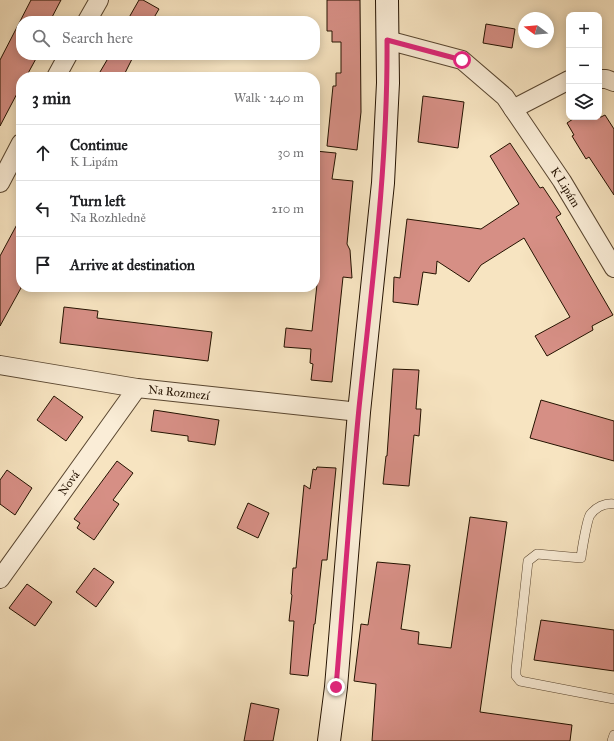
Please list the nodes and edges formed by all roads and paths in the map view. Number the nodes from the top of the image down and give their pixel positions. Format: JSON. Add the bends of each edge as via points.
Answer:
{"nodes":[{"id":1,"x":99,"y":0,"type":"edge"},
{"id":2,"x":387,"y":0,"type":"edge"},
{"id":3,"x":90,"y":16,"type":"edge"},
{"id":4,"x":387,"y":40,"type":"junction"},
{"id":5,"x":65,"y":60,"type":"edge"},
{"id":6,"x":59,"y":72,"type":"edge"},
{"id":7,"x":602,"y":79,"type":"edge"},
{"id":8,"x":566,"y":82,"type":"edge"},
{"id":9,"x":614,"y":82,"type":"edge"},
{"id":10,"x":513,"y":109,"type":"junction"},
{"id":11,"x":16,"y":153,"type":"edge"},
{"id":12,"x":0,"y":183,"type":"edge"},
{"id":13,"x":614,"y":268,"type":"edge"},
{"id":14,"x":0,"y":365,"type":"edge"},
{"id":15,"x":137,"y":388,"type":"junction"},
{"id":16,"x":359,"y":412,"type":"junction"},
{"id":17,"x":614,"y":504,"type":"edge"},
{"id":18,"x":0,"y":579,"type":"edge"},
{"id":19,"x":614,"y":699,"type":"edge"},
{"id":20,"x":614,"y":735,"type":"edge"},
{"id":21,"x":329,"y":741,"type":"edge"},
{"id":22,"x":612,"y":741,"type":"edge"}],
"edges":[{"from":1,"to":3,"type":"street"},
{"from":2,"to":4,"type":"street"},
{"from":4,"to":10,"type":"street","name":"K Lipám","via":[[462,60],[505,97]]},
{"from":4,"to":16,"type":"street","via":[[388,83],[383,183]]},
{"from":5,"to":6,"type":"street"},
{"from":7,"to":9,"type":"street"},
{"from":8,"to":10,"type":"street"},
{"from":10,"to":13,"type":"street","name":"K Lipám","via":[[562,181]]},
{"from":11,"to":12,"type":"street"},
{"from":14,"to":15,"type":"street","name":"Na Rozmezí"},
{"from":15,"to":16,"type":"street","name":"Na Rozmezí"},
{"from":15,"to":18,"type":"street","name":"Nová"},
{"from":16,"to":21,"type":"street","via":[[336,687]]},
{"from":17,"to":19,"type":"lane","via":[[606,503],[589,516],[581,558],[537,554],[528,561],[516,676],[520,682]]},
{"from":20,"to":22,"type":"lane"}]}
